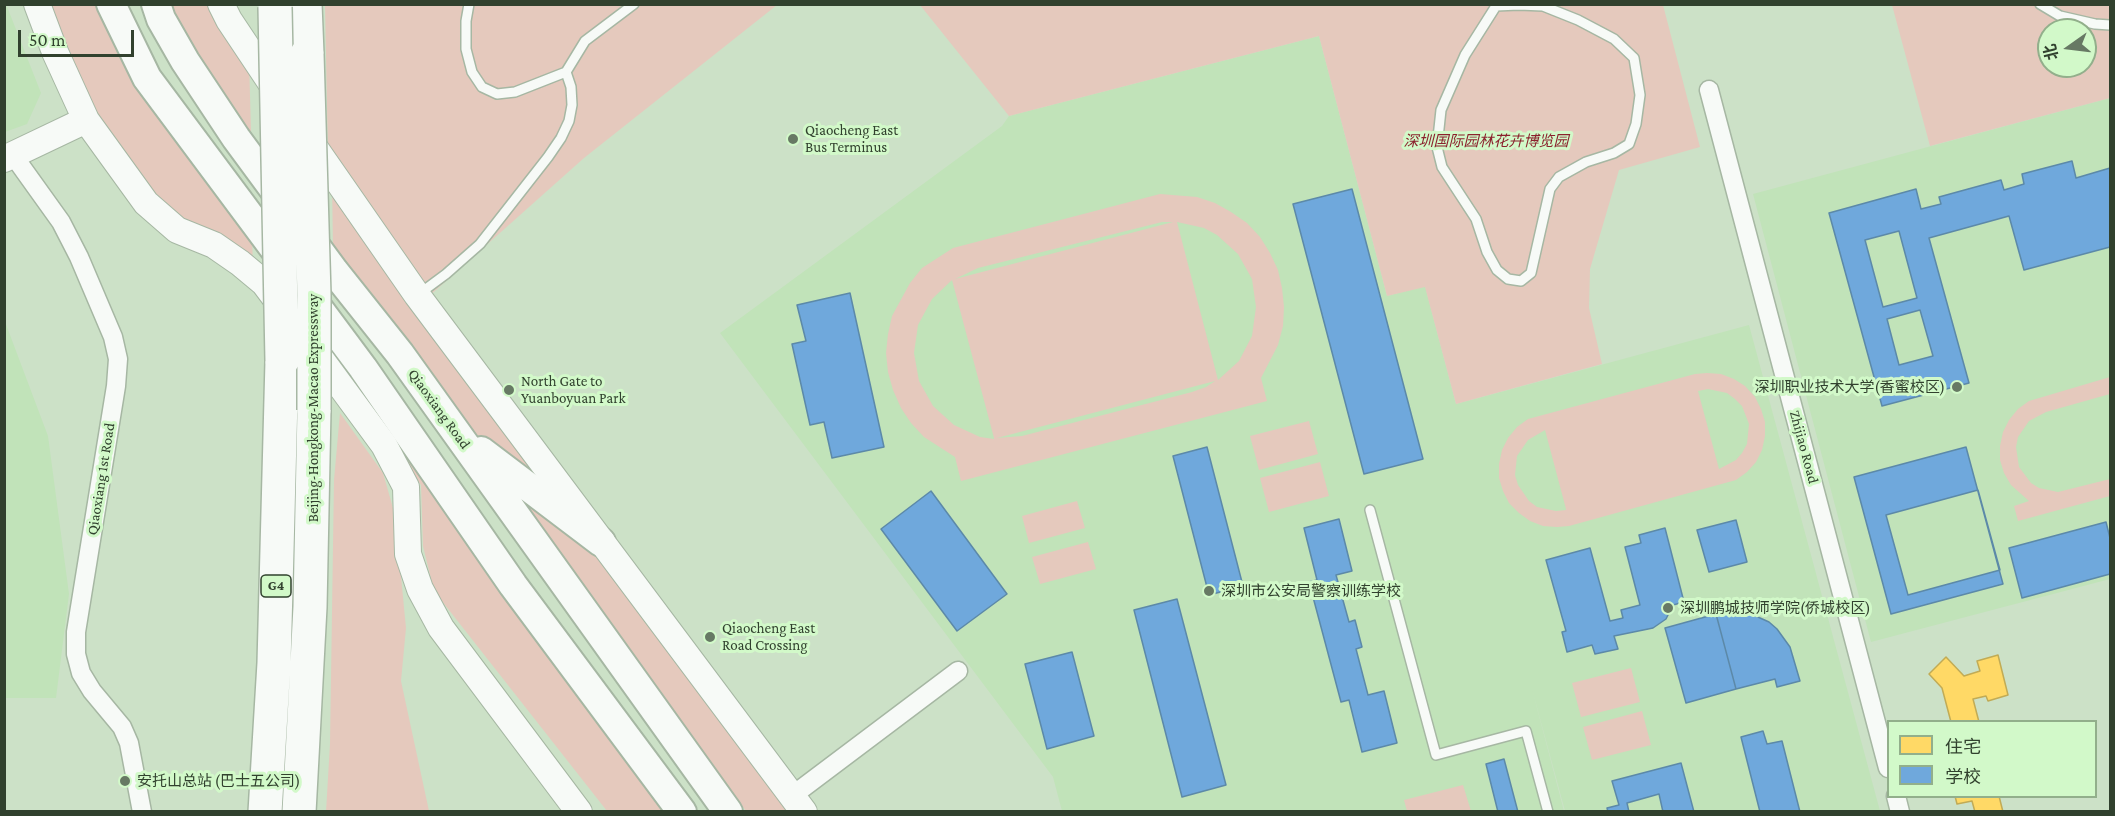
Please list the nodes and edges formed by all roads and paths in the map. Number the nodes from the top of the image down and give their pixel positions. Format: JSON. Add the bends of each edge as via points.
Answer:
{"nodes":[{"id":1,"x":37,"y":4,"type":"edge"},
{"id":2,"x":111,"y":4,"type":"edge"},
{"id":3,"x":156,"y":4,"type":"edge"},
{"id":4,"x":221,"y":4,"type":"edge"},
{"id":5,"x":469,"y":4,"type":"edge"},
{"id":6,"x":634,"y":4,"type":"edge"},
{"id":7,"x":2040,"y":4,"type":"edge"},
{"id":8,"x":285,"y":5,"type":"edge"},
{"id":9,"x":1496,"y":5,"type":"edge"},
{"id":10,"x":2110,"y":26,"type":"edge"},
{"id":11,"x":566,"y":72,"type":"junction"},
{"id":12,"x":1709,"y":90,"type":"dead end"},
{"id":13,"x":86,"y":120,"type":"junction"},
{"id":14,"x":9,"y":157,"type":"edge"},
{"id":15,"x":417,"y":295,"type":"junction"},
{"id":16,"x":458,"y":434,"type":"junction"},
{"id":17,"x":1370,"y":510,"type":"dead end"},
{"id":18,"x":601,"y":542,"type":"junction"},
{"id":19,"x":958,"y":671,"type":"dead end"},
{"id":20,"x":1887,"y":764,"type":"edge"},
{"id":21,"x":798,"y":804,"type":"edge"},
{"id":22,"x":142,"y":812,"type":"edge"},
{"id":23,"x":265,"y":812,"type":"edge"},
{"id":24,"x":298,"y":812,"type":"edge"},
{"id":25,"x":579,"y":812,"type":"edge"},
{"id":26,"x":682,"y":812,"type":"edge"},
{"id":27,"x":728,"y":812,"type":"edge"},
{"id":28,"x":1548,"y":812,"type":"edge"}],
"edges":[{"from":1,"to":13,"type":"main road"},
{"from":2,"to":26,"type":"main road","via":[[147,78],[356,358],[513,585]]},
{"from":3,"to":16,"type":"main road","name":"Qiaoxiang Road","via":[[185,61],[236,138]]},
{"from":4,"to":15,"type":"main road","via":[[337,182]]},
{"from":5,"to":11,"type":"lane","via":[[466,49],[472,72],[482,87],[497,94],[515,92]]},
{"from":6,"to":11,"type":"lane","via":[[585,41]]},
{"from":7,"to":10,"type":"lane","via":[[2060,15]]},
{"from":8,"to":23,"type":"highway","name":"Beijing-Hongkong-Macao Expressway","number":"G4","bridge":true,"via":[[282,361],[274,663]]},
{"from":8,"to":24,"type":"highway","name":"Beijing-Hongkong-Macao Expressway","number":"G4","bridge":true,"via":[[307,54],[314,295],[310,607]]},
{"from":9,"to":9,"type":"lane","via":[[1542,6],[1614,39],[1634,58],[1640,95],[1629,144],[1559,177],[1550,189],[1531,273],[1521,280],[1508,279],[1497,270],[1476,219],[1442,167],[1437,147],[1441,110],[1465,55]]},
{"from":11,"to":15,"type":"lane","via":[[572,105],[561,138],[480,244]]},
{"from":12,"to":20,"type":"street","name":"Zhijiao Road"},
{"from":13,"to":14,"type":"main road"},
{"from":13,"to":25,"type":"main road","via":[[146,203],[177,230],[214,245],[264,284],[348,394],[384,446],[406,487],[408,554],[420,589],[441,628]]},
{"from":14,"to":22,"type":"street","name":"Qiaoxiang 1st Road","via":[[61,222],[113,337],[118,359],[76,632],[76,654],[81,673],[122,727],[129,743]]},
{"from":15,"to":18,"type":"main road"},
{"from":16,"to":18,"type":"main road"},
{"from":16,"to":27,"type":"main road","name":"Qiaoxiang Road"},
{"from":17,"to":28,"type":"lane","via":[[1436,755],[1526,731]]},
{"from":18,"to":21,"type":"main road"},
{"from":19,"to":21,"type":"street"}]}
